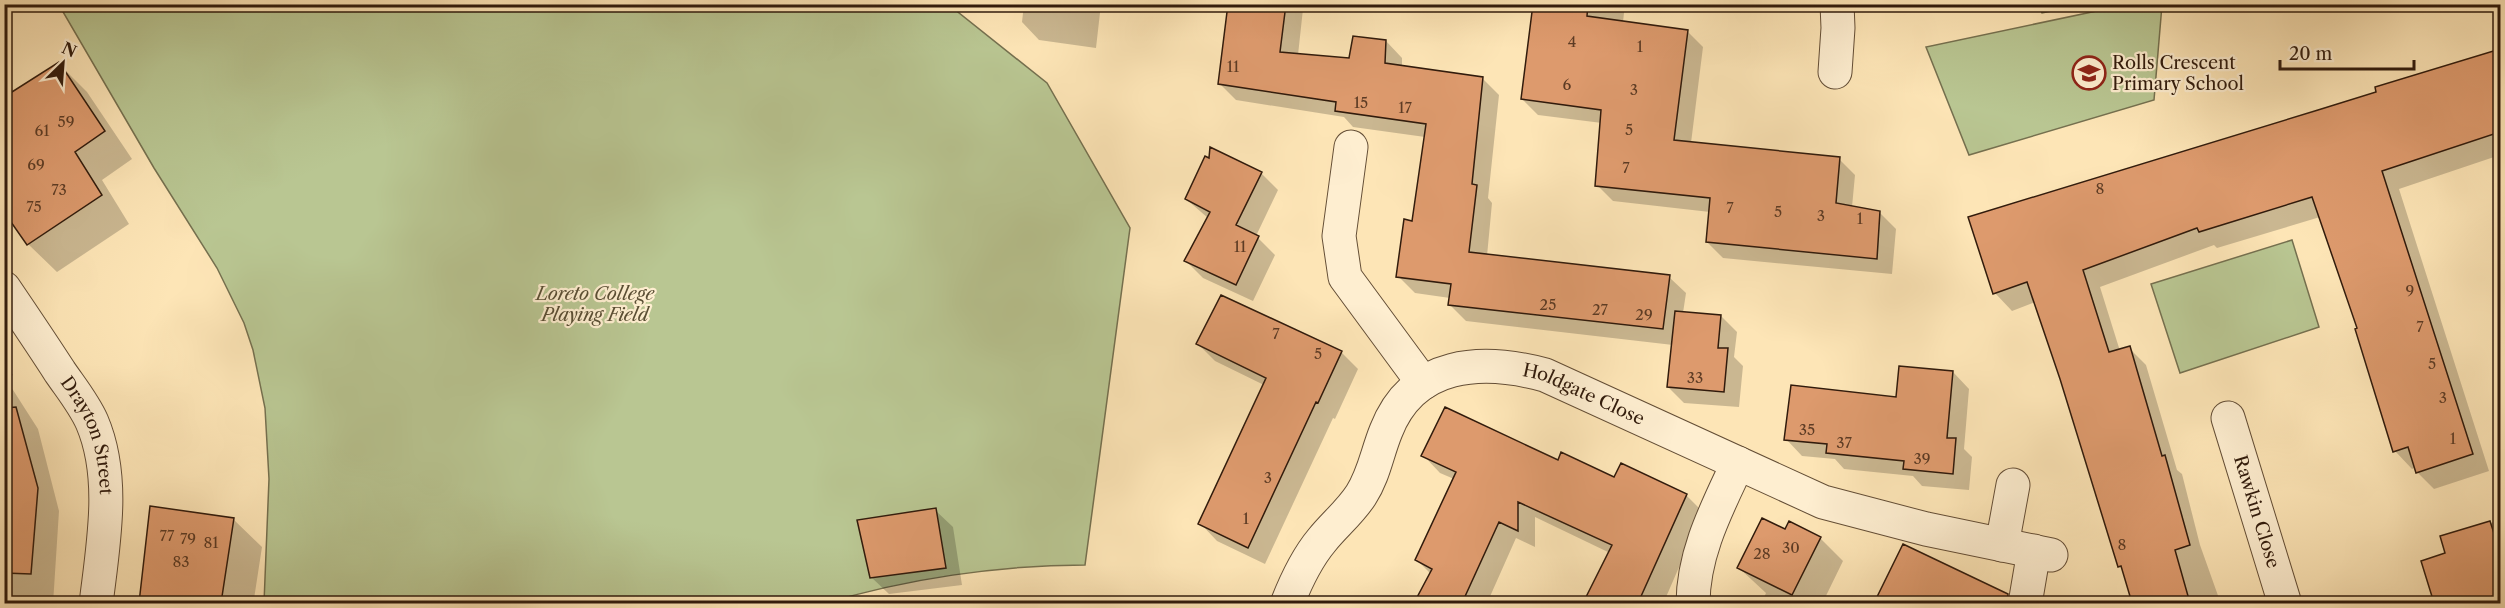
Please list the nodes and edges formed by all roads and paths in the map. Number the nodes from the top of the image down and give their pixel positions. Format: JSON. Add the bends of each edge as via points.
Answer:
{"nodes":[{"id":1,"x":1837,"y":4,"type":"edge"},
{"id":2,"x":1835,"y":72,"type":"dead end"},
{"id":3,"x":1351,"y":147,"type":"dead end"},
{"id":4,"x":4,"y":288,"type":"edge"},
{"id":5,"x":1423,"y":383,"type":"junction"},
{"id":6,"x":2228,"y":418,"type":"dead end"},
{"id":7,"x":1738,"y":463,"type":"junction"},
{"id":8,"x":2013,"y":484,"type":"dead end"},
{"id":9,"x":2002,"y":545,"type":"junction"},
{"id":10,"x":96,"y":603,"type":"edge"},
{"id":11,"x":1287,"y":603,"type":"edge"},
{"id":12,"x":1693,"y":603,"type":"edge"},
{"id":13,"x":2025,"y":603,"type":"edge"},
{"id":14,"x":2285,"y":603,"type":"edge"}],
"edges":[{"from":1,"to":2,"type":"street"},
{"from":3,"to":5,"type":"street","via":[[1339,236],[1345,277]]},
{"from":4,"to":10,"type":"street","name":"Drayton Street","via":[[81,401],[98,440],[105,485],[104,538]]},
{"from":5,"to":7,"type":"street","name":"Holdgate Close","via":[[1443,371],[1460,368],[1492,365],[1524,369],[1571,385]]},
{"from":5,"to":11,"type":"street","name":"Holdgate Close","via":[[1398,409],[1361,495],[1312,553]]},
{"from":6,"to":14,"type":"street","name":"Rawkin Close"},
{"from":7,"to":9,"type":"street","name":"Holdgate Close","via":[[1823,502]]},
{"from":7,"to":12,"type":"street","via":[[1697,561]]},
{"from":8,"to":9,"type":"street"},
{"from":9,"to":13,"type":"street","name":"Holdgate Close","via":[[2042,553]]}]}
